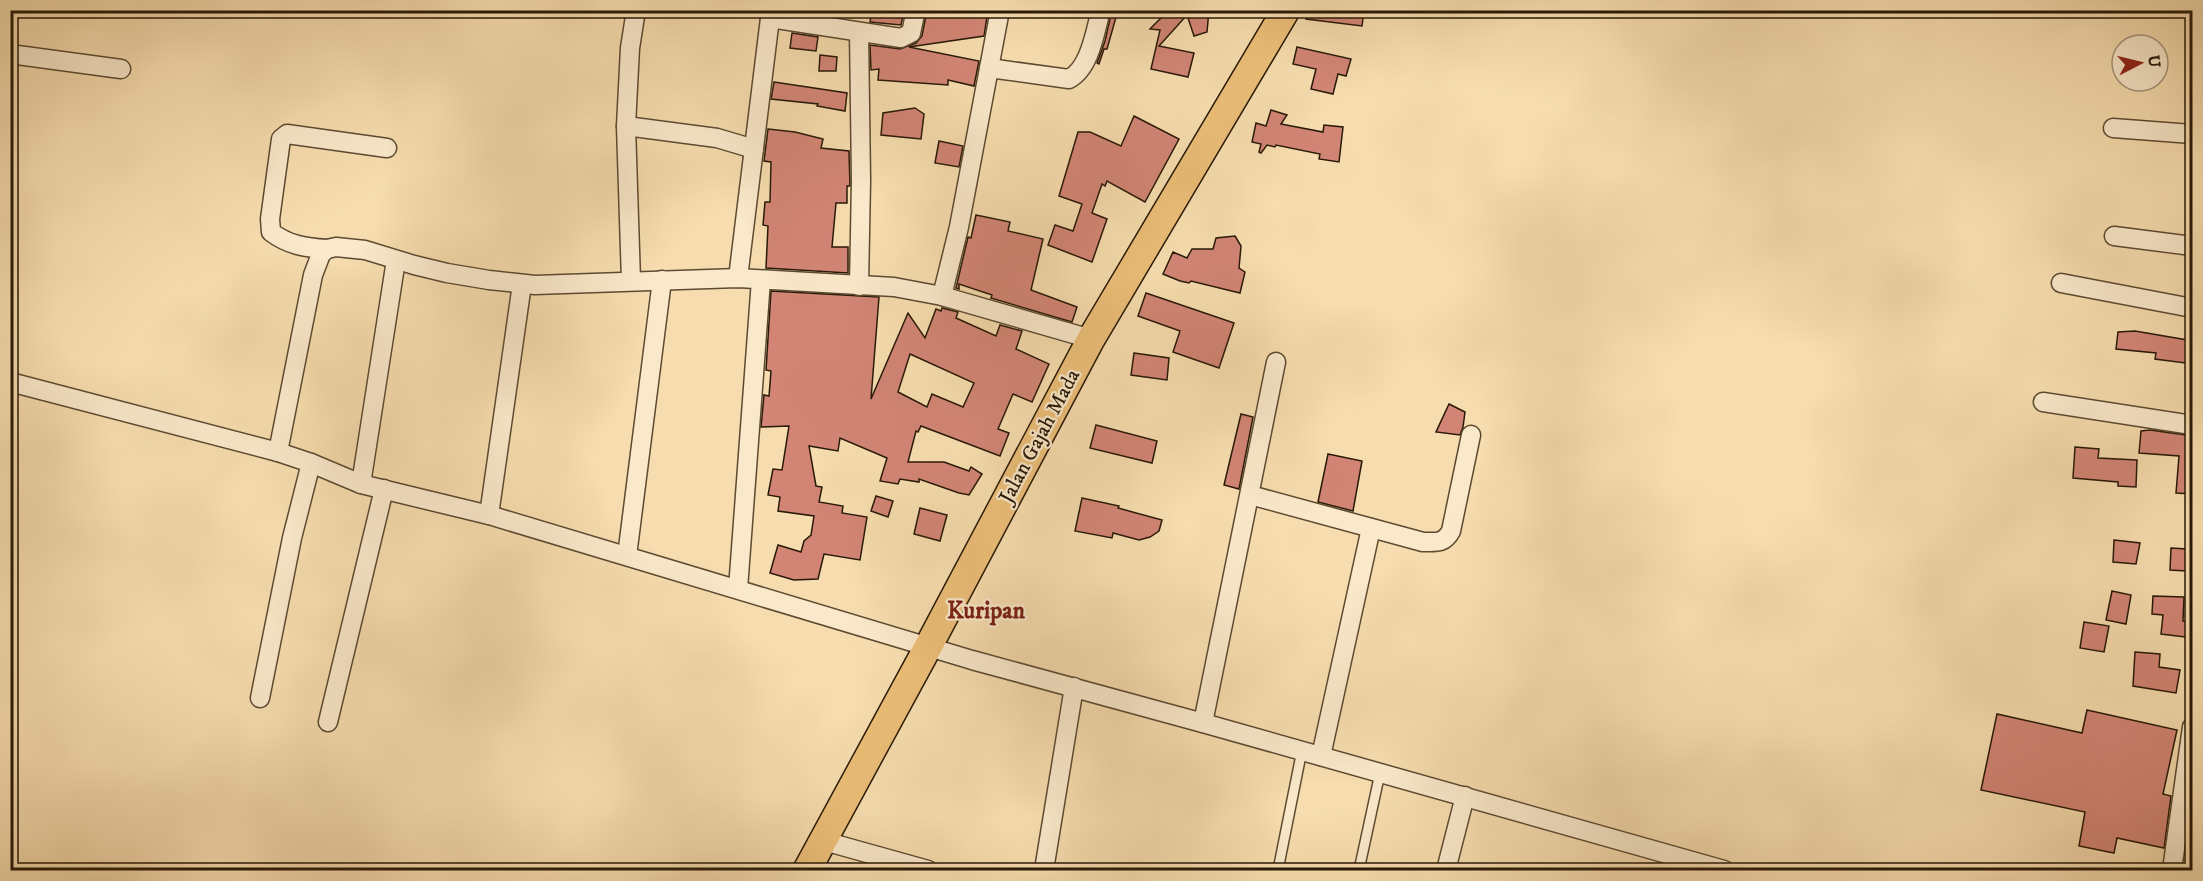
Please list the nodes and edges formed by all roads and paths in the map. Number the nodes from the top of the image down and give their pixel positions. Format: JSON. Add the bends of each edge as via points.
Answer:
{"nodes":[{"id":1,"x":636,"y":10,"type":"edge"},
{"id":2,"x":916,"y":10,"type":"edge"},
{"id":3,"x":1000,"y":10,"type":"edge"},
{"id":4,"x":1101,"y":10,"type":"edge"},
{"id":5,"x":1286,"y":10,"type":"edge"},
{"id":6,"x":771,"y":14,"type":"edge"},
{"id":7,"x":859,"y":32,"type":"junction"},
{"id":8,"x":10,"y":54,"type":"edge"},
{"id":9,"x":989,"y":68,"type":"junction"},
{"id":10,"x":121,"y":69,"type":"dead end"},
{"id":11,"x":626,"y":126,"type":"junction"},
{"id":12,"x":2113,"y":128,"type":"dead end"},
{"id":13,"x":2193,"y":134,"type":"edge"},
{"id":14,"x":387,"y":148,"type":"dead end"},
{"id":15,"x":754,"y":149,"type":"junction"},
{"id":16,"x":2114,"y":236,"type":"dead end"},
{"id":17,"x":2193,"y":246,"type":"edge"},
{"id":18,"x":327,"y":249,"type":"junction"},
{"id":19,"x":396,"y":260,"type":"junction"},
{"id":20,"x":738,"y":278,"type":"junction"},
{"id":21,"x":662,"y":280,"type":"junction"},
{"id":22,"x":761,"y":280,"type":"junction"},
{"id":23,"x":631,"y":281,"type":"junction"},
{"id":24,"x":2061,"y":283,"type":"dead end"},
{"id":25,"x":522,"y":284,"type":"junction"},
{"id":26,"x":859,"y":286,"type":"junction"},
{"id":27,"x":942,"y":296,"type":"junction"},
{"id":28,"x":2193,"y":308,"type":"edge"},
{"id":29,"x":1090,"y":339,"type":"junction"},
{"id":30,"x":1276,"y":362,"type":"dead end"},
{"id":31,"x":10,"y":382,"type":"edge"},
{"id":32,"x":2043,"y":402,"type":"dead end"},
{"id":33,"x":2193,"y":425,"type":"edge"},
{"id":34,"x":1471,"y":435,"type":"dead end"},
{"id":35,"x":278,"y":452,"type":"junction"},
{"id":36,"x":311,"y":463,"type":"junction"},
{"id":37,"x":361,"y":483,"type":"junction"},
{"id":38,"x":384,"y":489,"type":"junction"},
{"id":39,"x":1250,"y":495,"type":"junction"},
{"id":40,"x":489,"y":515,"type":"junction"},
{"id":41,"x":1371,"y":528,"type":"junction"},
{"id":42,"x":627,"y":556,"type":"junction"},
{"id":43,"x":738,"y":589,"type":"junction"},
{"id":44,"x":928,"y":647,"type":"junction"},
{"id":45,"x":1074,"y":687,"type":"junction"},
{"id":46,"x":260,"y":698,"type":"dead end"},
{"id":47,"x":328,"y":722,"type":"dead end"},
{"id":48,"x":1203,"y":723,"type":"junction"},
{"id":49,"x":2193,"y":727,"type":"edge"},
{"id":50,"x":1302,"y":750,"type":"junction"},
{"id":51,"x":1321,"y":756,"type":"junction"},
{"id":52,"x":1380,"y":772,"type":"junction"},
{"id":53,"x":1465,"y":796,"type":"junction"},
{"id":54,"x":824,"y":841,"type":"junction"},
{"id":55,"x":807,"y":870,"type":"edge"},
{"id":56,"x":928,"y":870,"type":"edge"},
{"id":57,"x":1044,"y":870,"type":"edge"},
{"id":58,"x":1278,"y":870,"type":"edge"},
{"id":59,"x":1359,"y":870,"type":"edge"},
{"id":60,"x":1446,"y":870,"type":"edge"},
{"id":61,"x":1724,"y":870,"type":"edge"},
{"id":62,"x":2172,"y":870,"type":"edge"}],
"edges":[{"from":1,"to":11,"type":"street"},
{"from":2,"to":7,"type":"street","via":[[913,29],[905,38]]},
{"from":3,"to":9,"type":"street"},
{"from":4,"to":9,"type":"street","via":[[1083,66],[1069,79]]},
{"from":5,"to":29,"type":"main road","name":"Jalan Gajah Mada"},
{"from":6,"to":7,"type":"street"},
{"from":6,"to":15,"type":"street"},
{"from":7,"to":26,"type":"street"},
{"from":8,"to":10,"type":"street"},
{"from":9,"to":27,"type":"street"},
{"from":11,"to":15,"type":"street","via":[[717,138]]},
{"from":11,"to":23,"type":"street"},
{"from":12,"to":13,"type":"street"},
{"from":14,"to":18,"type":"street","via":[[287,134],[281,139],[271,232],[283,241]]},
{"from":15,"to":20,"type":"street"},
{"from":16,"to":17,"type":"street"},
{"from":18,"to":19,"type":"street","via":[[364,250]]},
{"from":18,"to":35,"type":"street","via":[[313,275]]},
{"from":19,"to":25,"type":"street","via":[[447,273]]},
{"from":19,"to":37,"type":"street"},
{"from":20,"to":21,"type":"street"},
{"from":20,"to":22,"type":"street"},
{"from":21,"to":23,"type":"street"},
{"from":21,"to":42,"type":"street"},
{"from":22,"to":26,"type":"street"},
{"from":22,"to":43,"type":"street"},
{"from":23,"to":25,"type":"street"},
{"from":24,"to":28,"type":"street"},
{"from":25,"to":40,"type":"street"},
{"from":26,"to":27,"type":"street","via":[[894,287]]},
{"from":27,"to":29,"type":"street"},
{"from":29,"to":44,"type":"main road","name":"Jalan Gajah Mada"},
{"from":30,"to":39,"type":"street"},
{"from":31,"to":35,"type":"street"},
{"from":32,"to":33,"type":"street"},
{"from":34,"to":41,"type":"street","via":[[1447,538],[1423,542]]},
{"from":35,"to":36,"type":"street"},
{"from":36,"to":37,"type":"street"},
{"from":36,"to":46,"type":"street"},
{"from":37,"to":38,"type":"street"},
{"from":38,"to":40,"type":"street"},
{"from":38,"to":47,"type":"street"},
{"from":39,"to":41,"type":"street"},
{"from":39,"to":48,"type":"street"},
{"from":40,"to":42,"type":"street"},
{"from":41,"to":51,"type":"street"},
{"from":42,"to":43,"type":"street"},
{"from":43,"to":44,"type":"street"},
{"from":44,"to":45,"type":"street"},
{"from":44,"to":54,"type":"main road","name":"Jalan Gajah Mada"},
{"from":45,"to":48,"type":"street"},
{"from":45,"to":57,"type":"street"},
{"from":48,"to":50,"type":"street"},
{"from":49,"to":62,"type":"street"},
{"from":50,"to":51,"type":"street"},
{"from":50,"to":58,"type":"lane"},
{"from":51,"to":52,"type":"street"},
{"from":52,"to":53,"type":"street"},
{"from":52,"to":59,"type":"lane"},
{"from":53,"to":60,"type":"street"},
{"from":53,"to":61,"type":"street"},
{"from":54,"to":55,"type":"main road","name":"Jalan Gajah Mada"},
{"from":54,"to":56,"type":"street"}]}
